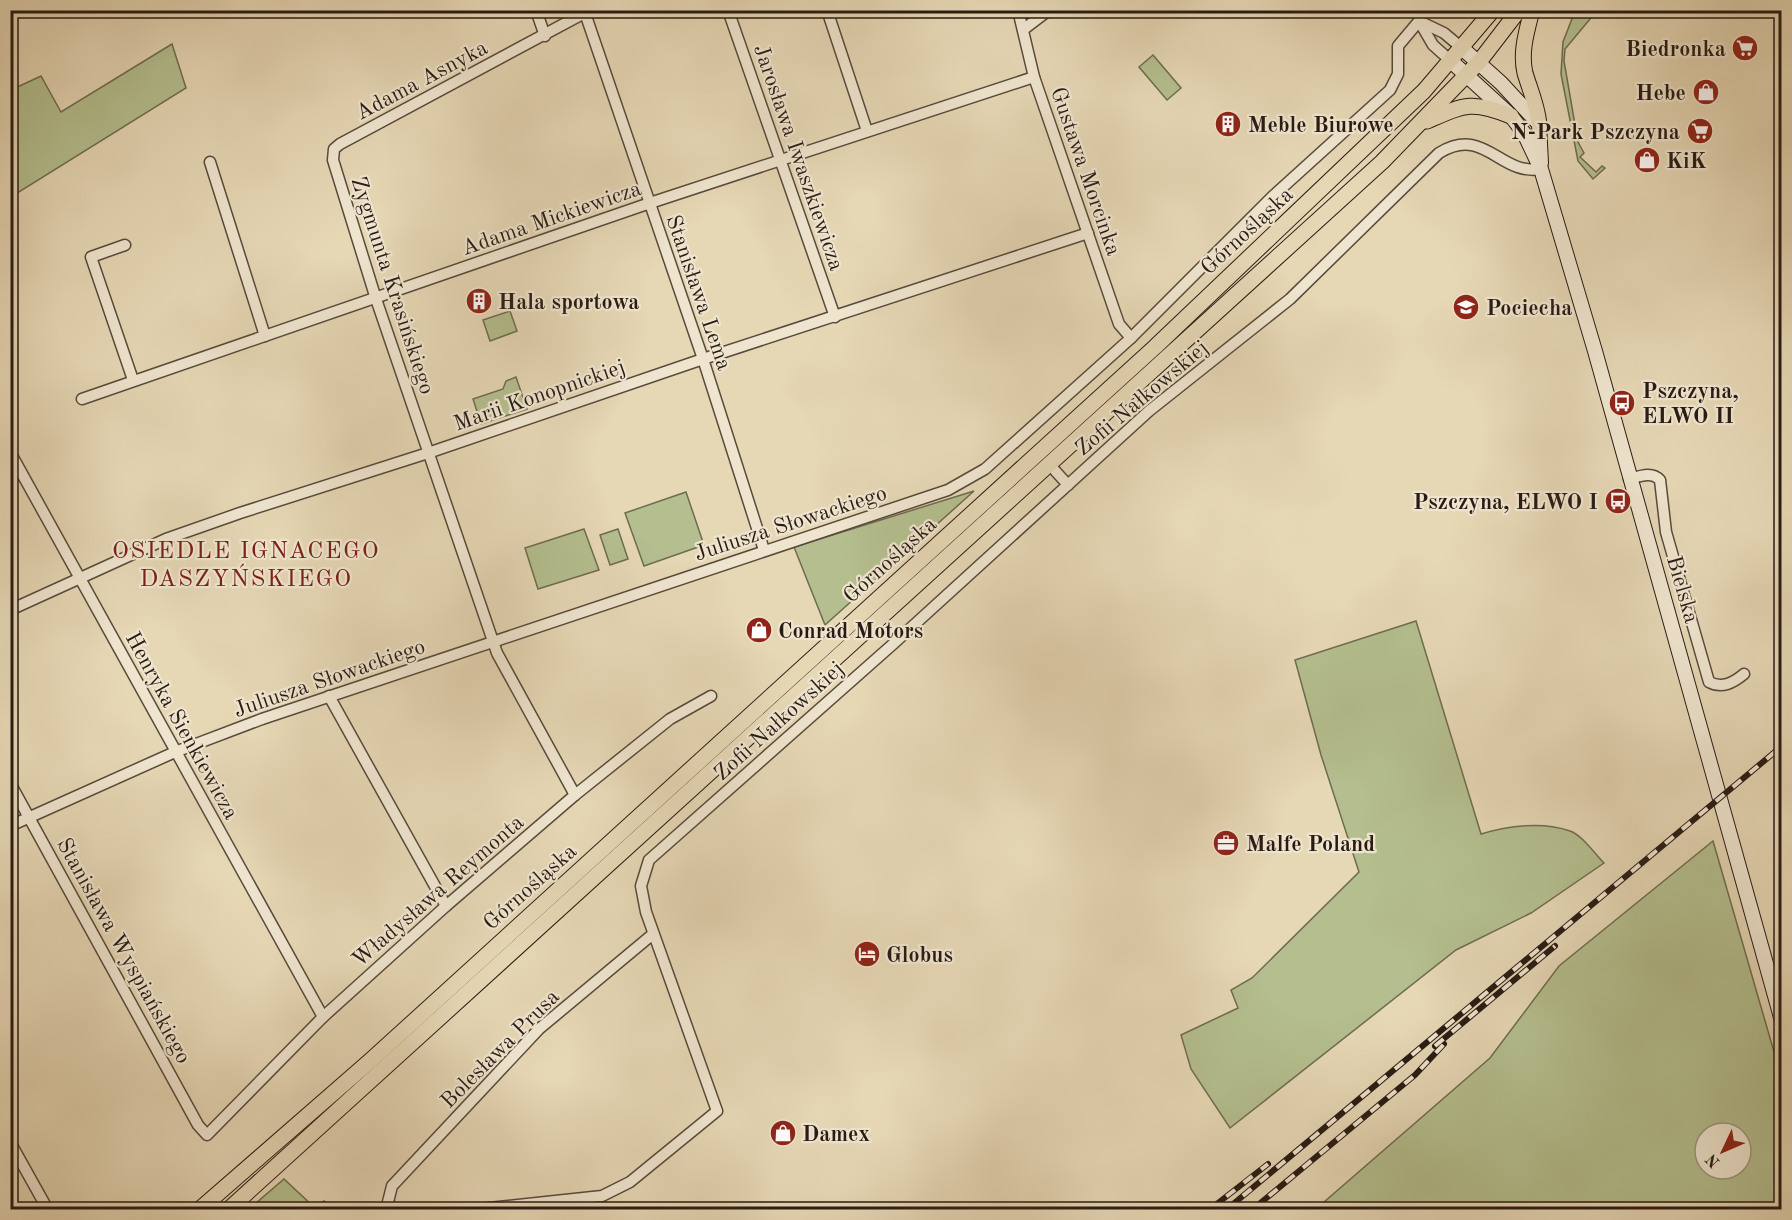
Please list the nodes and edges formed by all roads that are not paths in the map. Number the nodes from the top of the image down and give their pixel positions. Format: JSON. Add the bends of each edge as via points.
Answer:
{"nodes":[{"id":1,"x":536,"y":10,"type":"edge"},
{"id":2,"x":728,"y":10,"type":"edge"},
{"id":3,"x":827,"y":10,"type":"edge"},
{"id":4,"x":1018,"y":10,"type":"edge"},
{"id":5,"x":1049,"y":10,"type":"edge"},
{"id":6,"x":1493,"y":10,"type":"edge"},
{"id":7,"x":1519,"y":10,"type":"edge"},
{"id":8,"x":1532,"y":10,"type":"edge"},
{"id":9,"x":587,"y":12,"type":"edge"},
{"id":10,"x":1419,"y":21,"type":"junction"},
{"id":11,"x":1024,"y":29,"type":"junction"},
{"id":12,"x":545,"y":36,"type":"junction"},
{"id":13,"x":1463,"y":49,"type":"junction"},
{"id":14,"x":1452,"y":62,"type":"junction"},
{"id":15,"x":1479,"y":62,"type":"junction"},
{"id":16,"x":1468,"y":75,"type":"junction"},
{"id":17,"x":1034,"y":77,"type":"junction"},
{"id":18,"x":1511,"y":116,"type":"junction"},
{"id":19,"x":1421,"y":124,"type":"junction"},
{"id":20,"x":1539,"y":124,"type":"junction"},
{"id":21,"x":867,"y":131,"type":"junction"},
{"id":22,"x":334,"y":149,"type":"joint"},
{"id":23,"x":781,"y":160,"type":"junction"},
{"id":24,"x":210,"y":162,"type":"dead end"},
{"id":25,"x":1541,"y":169,"type":"junction"},
{"id":26,"x":650,"y":203,"type":"junction"},
{"id":27,"x":1088,"y":233,"type":"junction"},
{"id":28,"x":125,"y":245,"type":"dead end"},
{"id":29,"x":376,"y":299,"type":"junction"},
{"id":30,"x":835,"y":317,"type":"junction"},
{"id":31,"x":265,"y":336,"type":"junction"},
{"id":32,"x":1131,"y":338,"type":"junction"},
{"id":33,"x":703,"y":359,"type":"junction"},
{"id":34,"x":134,"y":380,"type":"junction"},
{"id":35,"x":82,"y":399,"type":"dead end"},
{"id":36,"x":10,"y":452,"type":"edge"},
{"id":37,"x":428,"y":453,"type":"junction"},
{"id":38,"x":1049,"y":464,"type":"junction"},
{"id":39,"x":1629,"y":479,"type":"junction"},
{"id":40,"x":1068,"y":485,"type":"junction"},
{"id":41,"x":764,"y":550,"type":"junction"},
{"id":42,"x":80,"y":579,"type":"junction"},
{"id":43,"x":10,"y":610,"type":"edge"},
{"id":44,"x":494,"y":643,"type":"junction"},
{"id":45,"x":1744,"y":674,"type":"dead end"},
{"id":46,"x":329,"y":696,"type":"junction"},
{"id":47,"x":711,"y":696,"type":"dead end"},
{"id":48,"x":176,"y":752,"type":"junction"},
{"id":49,"x":10,"y":783,"type":"edge"},
{"id":50,"x":575,"y":795,"type":"junction"},
{"id":51,"x":29,"y":817,"type":"junction"},
{"id":52,"x":10,"y":826,"type":"edge"},
{"id":53,"x":446,"y":906,"type":"junction"},
{"id":54,"x":653,"y":934,"type":"junction"},
{"id":55,"x":323,"y":1017,"type":"junction"},
{"id":56,"x":1782,"y":1021,"type":"edge"},
{"id":57,"x":207,"y":1135,"type":"joint"},
{"id":58,"x":10,"y":1142,"type":"edge"},
{"id":59,"x":391,"y":1206,"type":"edge"},
{"id":60,"x":48,"y":1209,"type":"edge"},
{"id":61,"x":199,"y":1209,"type":"edge"},
{"id":62,"x":228,"y":1209,"type":"edge"},
{"id":63,"x":470,"y":1209,"type":"edge"}],
"edges":[{"from":1,"to":12,"type":"street"},
{"from":2,"to":23,"type":"street","name":"Jarosława Iwaszkiewicza"},
{"from":3,"to":21,"type":"street"},
{"from":4,"to":11,"type":"street","name":"Gustawa Morcinka"},
{"from":5,"to":11,"type":"street"},
{"from":6,"to":13,"type":"main road"},
{"from":7,"to":15,"type":"main road"},
{"from":8,"to":20,"type":"main road","via":[[1524,45],[1525,71]]},
{"from":9,"to":12,"type":"street","name":"Adama Asnyka"},
{"from":9,"to":26,"type":"street","name":"Stanisława Lema"},
{"from":10,"to":13,"type":"street","via":[[1444,33]]},
{"from":10,"to":14,"type":"street","via":[[1433,45]]},
{"from":10,"to":32,"type":"street","name":"Juliusza Słowackiego","via":[[1398,46],[1398,74],[1390,90],[1274,196]]},
{"from":11,"to":17,"type":"street","name":"Gustawa Morcinka"},
{"from":12,"to":22,"type":"street","name":"Adama Asnyka"},
{"from":13,"to":14,"type":"main road","name":"Górnośląska"},
{"from":13,"to":15,"type":"main road"},
{"from":14,"to":16,"type":"main road","name":"Bielska"},
{"from":14,"to":61,"type":"main road","name":"Górnośląska","via":[[1155,347],[379,1053]]},
{"from":15,"to":16,"type":"main road"},
{"from":15,"to":20,"type":"main road"},
{"from":16,"to":18,"type":"main road","name":"Bielska"},
{"from":16,"to":19,"type":"main road","name":"Górnośląska"},
{"from":17,"to":21,"type":"street","name":"Adama Mickiewicza"},
{"from":17,"to":27,"type":"street","name":"Gustawa Morcinka"},
{"from":18,"to":19,"type":"main road","via":[[1465,105]]},
{"from":18,"to":25,"type":"main road","name":"Bielska"},
{"from":19,"to":38,"type":"main road","name":"Górnośląska"},
{"from":20,"to":25,"type":"main road","name":"Bielska"},
{"from":21,"to":23,"type":"street","name":"Adama Mickiewicza"},
{"from":22,"to":29,"type":"street","name":"Zygmunta Krasińskiego","via":[[333,160]]},
{"from":23,"to":26,"type":"street","name":"Adama Mickiewicza"},
{"from":23,"to":30,"type":"street","name":"Jarosława Iwaszkiewicza"},
{"from":24,"to":31,"type":"street"},
{"from":25,"to":39,"type":"main road","name":"Bielska"},
{"from":25,"to":40,"type":"street","name":"Zofii Nałkowskiej","via":[[1521,170],[1473,144],[1451,146],[1439,153],[1290,299],[1149,411]]},
{"from":26,"to":29,"type":"street","name":"Adama Mickiewicza"},
{"from":26,"to":33,"type":"street","name":"Stanisława Lema"},
{"from":27,"to":30,"type":"street","name":"Marii Konopnickiej"},
{"from":27,"to":32,"type":"street","name":"Gustawa Morcinka","via":[[1119,324]]},
{"from":28,"to":34,"type":"street","via":[[91,258]]},
{"from":29,"to":31,"type":"street","name":"Adama Mickiewicza"},
{"from":29,"to":37,"type":"street","name":"Zygmunta Krasińskiego"},
{"from":30,"to":33,"type":"street","name":"Marii Konopnickiej"},
{"from":31,"to":34,"type":"street","name":"Adama Mickiewicza"},
{"from":32,"to":41,"type":"street","name":"Juliusza Słowackiego","via":[[985,469],[948,490]]},
{"from":33,"to":37,"type":"street","name":"Marii Konopnickiej"},
{"from":33,"to":41,"type":"street","name":"Stanisława Lema"},
{"from":34,"to":35,"type":"street","name":"Adama Mickiewicza"},
{"from":36,"to":42,"type":"street","name":"Henryka Sienkiewicza"},
{"from":37,"to":42,"type":"street","name":"Marii Konopnickiej","via":[[166,539]]},
{"from":37,"to":44,"type":"street","name":"Zygmunta Krasińskiego"},
{"from":38,"to":40,"type":"street"},
{"from":38,"to":62,"type":"main road","name":"Górnośląska"},
{"from":39,"to":45,"type":"street","via":[[1648,474],[1660,480],[1666,532],[1709,682],[1725,685]]},
{"from":39,"to":56,"type":"main road","name":"Bielska"},
{"from":40,"to":54,"type":"street","name":"Zofii Nałkowskiej","via":[[649,860],[641,886]]},
{"from":41,"to":44,"type":"street","name":"Juliusza Słowackiego"},
{"from":42,"to":43,"type":"street","name":"Marii Konopnickiej"},
{"from":42,"to":48,"type":"street","name":"Henryka Sienkiewicza"},
{"from":44,"to":46,"type":"street","name":"Juliusza Słowackiego"},
{"from":44,"to":50,"type":"street","name":"Zygmunta Krasińskiego"},
{"from":46,"to":48,"type":"street","name":"Juliusza Słowackiego"},
{"from":46,"to":53,"type":"street"},
{"from":47,"to":50,"type":"street","name":"Władysława Reymonta","via":[[670,719]]},
{"from":48,"to":51,"type":"street","name":"Juliusza Słowackiego"},
{"from":48,"to":55,"type":"street","name":"Henryka Sienkiewicza"},
{"from":49,"to":51,"type":"street","name":"Stanisława Wyspiańskiego"},
{"from":50,"to":53,"type":"street","name":"Władysława Reymonta"},
{"from":51,"to":52,"type":"street","name":"Juliusza Słowackiego"},
{"from":51,"to":57,"type":"street","name":"Stanisława Wyspiańskiego"},
{"from":53,"to":55,"type":"street","name":"Władysława Reymonta"},
{"from":54,"to":59,"type":"street","name":"Bolesława Prusa","via":[[539,1029],[392,1186]]},
{"from":54,"to":63,"type":"street","name":"Zofii Nałkowskiej","via":[[717,1111],[630,1182],[602,1196]]},
{"from":55,"to":57,"type":"street","name":"Władysława Reymonta"},
{"from":58,"to":60,"type":"street"}]}
